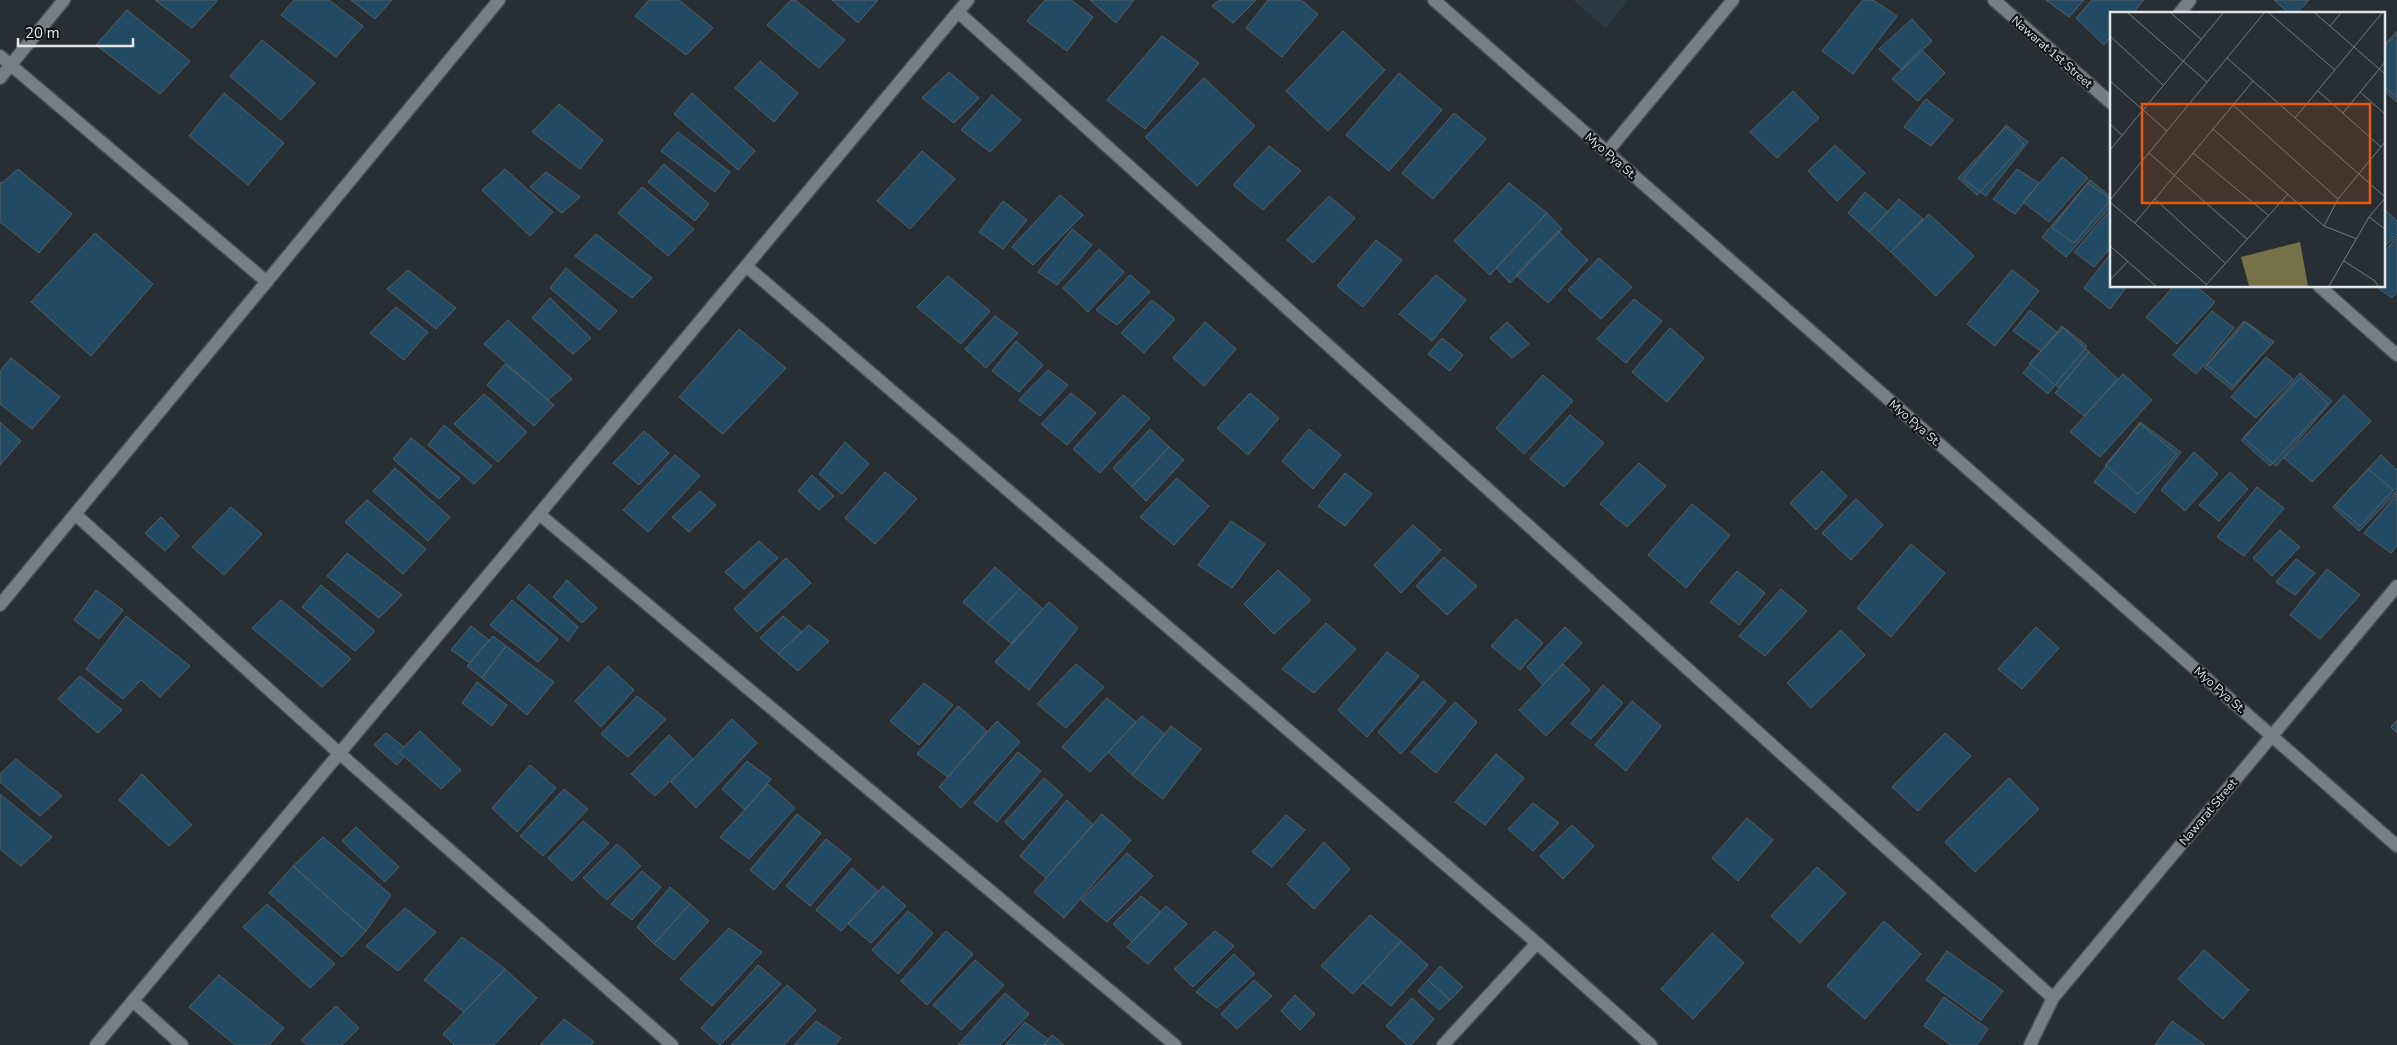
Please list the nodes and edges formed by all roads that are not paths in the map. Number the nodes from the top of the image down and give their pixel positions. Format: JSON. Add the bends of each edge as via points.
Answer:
{"nodes":[{"id":1,"x":64,"y":0,"type":"edge"},
{"id":2,"x":499,"y":0,"type":"edge"},
{"id":3,"x":968,"y":0,"type":"edge"},
{"id":4,"x":1434,"y":0,"type":"edge"},
{"id":5,"x":1733,"y":0,"type":"edge"},
{"id":6,"x":1994,"y":0,"type":"edge"},
{"id":7,"x":2190,"y":0,"type":"edge"},
{"id":8,"x":958,"y":12,"type":"junction"},
{"id":9,"x":2181,"y":12,"type":"edge"},
{"id":10,"x":0,"y":56,"type":"edge"},
{"id":11,"x":11,"y":65,"type":"junction"},
{"id":12,"x":0,"y":78,"type":"edge"},
{"id":13,"x":2110,"y":100,"type":"edge"},
{"id":14,"x":1607,"y":152,"type":"junction"},
{"id":15,"x":746,"y":266,"type":"junction"},
{"id":16,"x":267,"y":282,"type":"junction"},
{"id":17,"x":2321,"y":288,"type":"edge"},
{"id":18,"x":2397,"y":355,"type":"edge"},
{"id":19,"x":75,"y":514,"type":"junction"},
{"id":20,"x":539,"y":514,"type":"junction"},
{"id":21,"x":2397,"y":586,"type":"edge"},
{"id":22,"x":0,"y":605,"type":"edge"},
{"id":23,"x":2271,"y":736,"type":"junction"},
{"id":24,"x":339,"y":753,"type":"junction"},
{"id":25,"x":2397,"y":846,"type":"edge"},
{"id":26,"x":1537,"y":943,"type":"junction"},
{"id":27,"x":2053,"y":998,"type":"junction"},
{"id":28,"x":133,"y":1001,"type":"junction"},
{"id":29,"x":96,"y":1045,"type":"edge"},
{"id":30,"x":182,"y":1045,"type":"edge"},
{"id":31,"x":672,"y":1045,"type":"edge"},
{"id":32,"x":1175,"y":1045,"type":"edge"},
{"id":33,"x":1444,"y":1045,"type":"edge"},
{"id":34,"x":1651,"y":1045,"type":"edge"},
{"id":35,"x":2030,"y":1045,"type":"edge"}],
"edges":[{"from":1,"to":11,"type":"street"},
{"from":2,"to":16,"type":"street"},
{"from":3,"to":8,"type":"street"},
{"from":4,"to":14,"type":"street","name":"Myo Pya St."},
{"from":5,"to":14,"type":"street"},
{"from":6,"to":13,"type":"street","name":"Nawarat 1st Street"},
{"from":7,"to":9,"type":"street"},
{"from":8,"to":15,"type":"street"},
{"from":8,"to":27,"type":"street"},
{"from":10,"to":11,"type":"street"},
{"from":11,"to":12,"type":"street"},
{"from":11,"to":16,"type":"street"},
{"from":14,"to":23,"type":"street","name":"Myo Pya St."},
{"from":15,"to":20,"type":"street"},
{"from":15,"to":26,"type":"street"},
{"from":16,"to":19,"type":"street"},
{"from":17,"to":18,"type":"street"},
{"from":19,"to":22,"type":"street"},
{"from":19,"to":24,"type":"street"},
{"from":20,"to":24,"type":"street"},
{"from":20,"to":32,"type":"street"},
{"from":21,"to":23,"type":"street","name":"Nawarat Street"},
{"from":23,"to":25,"type":"street","name":"Myo Pya St."},
{"from":23,"to":27,"type":"street","name":"Nawarat Street"},
{"from":24,"to":28,"type":"street"},
{"from":24,"to":31,"type":"street"},
{"from":26,"to":33,"type":"street"},
{"from":26,"to":34,"type":"street"},
{"from":27,"to":35,"type":"street","name":"Nawarat Street"},
{"from":28,"to":29,"type":"street"},
{"from":28,"to":30,"type":"street"}]}
